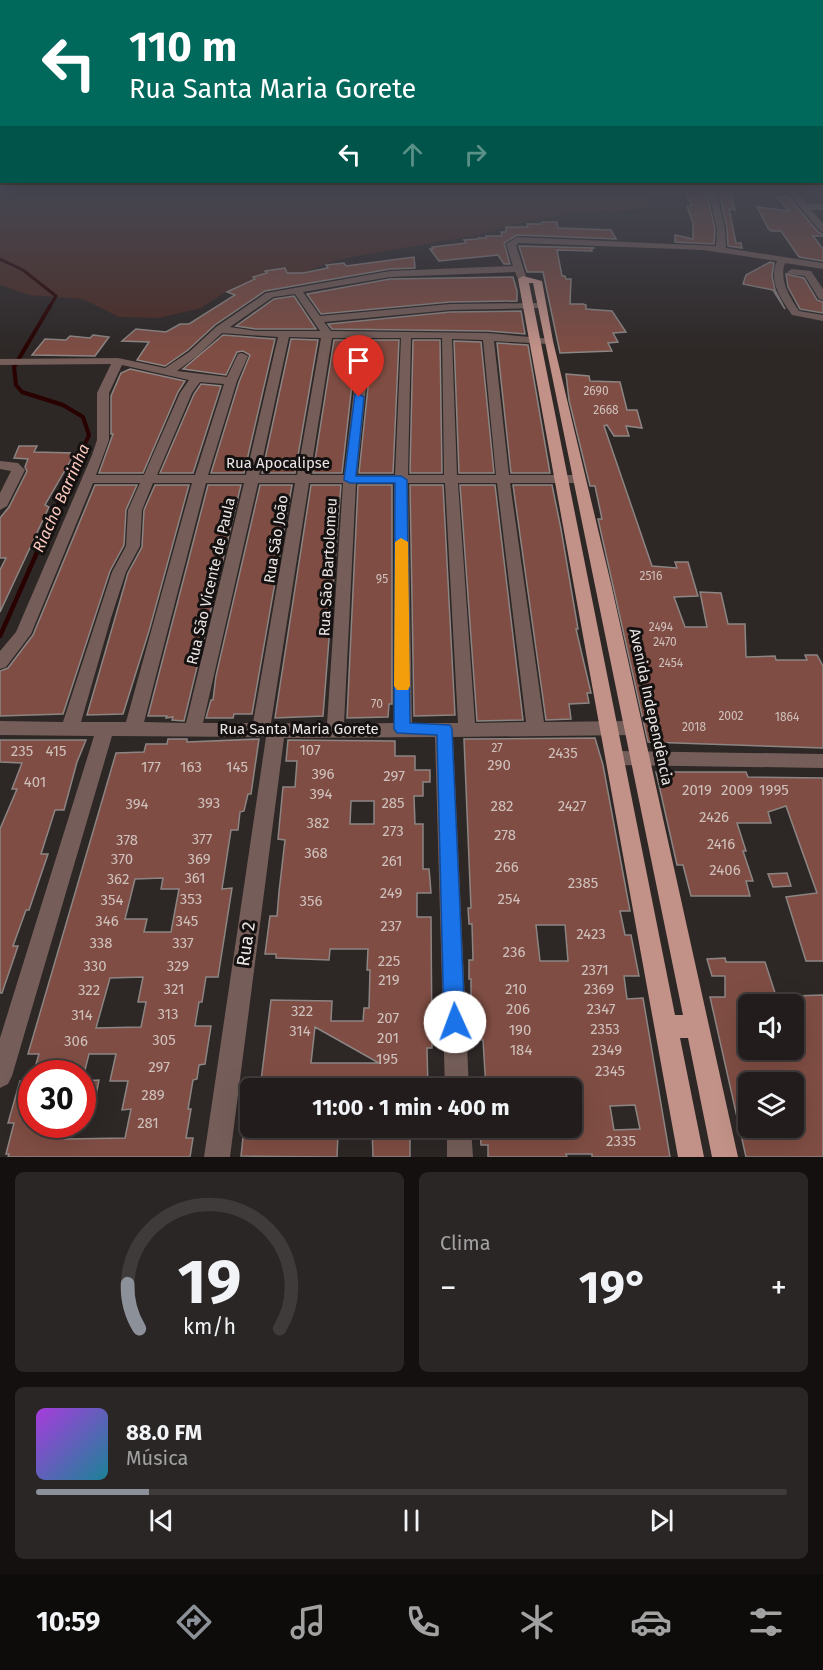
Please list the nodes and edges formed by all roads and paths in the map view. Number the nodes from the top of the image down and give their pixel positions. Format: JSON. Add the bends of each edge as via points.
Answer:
{"nodes":[{"id":1,"x":511,"y":244,"type":"edge"},
{"id":2,"x":632,"y":244,"type":"edge"},
{"id":3,"x":721,"y":244,"type":"edge"},
{"id":4,"x":721,"y":248,"type":"junction"},
{"id":5,"x":782,"y":260,"type":"junction"},
{"id":6,"x":823,"y":266,"type":"edge"},
{"id":7,"x":778,"y":271,"type":"junction"},
{"id":8,"x":520,"y":274,"type":"junction"},
{"id":9,"x":299,"y":292,"type":"junction"},
{"id":10,"x":823,"y":297,"type":"edge"},
{"id":11,"x":535,"y":305,"type":"junction"},
{"id":12,"x":823,"y":318,"type":"edge"},
{"id":13,"x":318,"y":319,"type":"junction"},
{"id":14,"x":225,"y":330,"type":"junction"},
{"id":15,"x":327,"y":333,"type":"junction"},
{"id":16,"x":284,"y":334,"type":"junction"},
{"id":17,"x":366,"y":334,"type":"junction"},
{"id":18,"x":406,"y":335,"type":"junction"},
{"id":19,"x":447,"y":335,"type":"junction"},
{"id":20,"x":488,"y":336,"type":"junction"},
{"id":21,"x":542,"y":341,"type":"junction"},
{"id":22,"x":242,"y":356,"type":"dead end"},
{"id":23,"x":118,"y":361,"type":"junction"},
{"id":24,"x":5,"y":362,"type":"edge"},
{"id":25,"x":174,"y":373,"type":"junction"},
{"id":26,"x":197,"y":378,"type":"junction"},
{"id":27,"x":231,"y":381,"type":"junction"},
{"id":28,"x":546,"y":400,"type":"junction"},
{"id":29,"x":561,"y":400,"type":"junction"},
{"id":30,"x":4,"y":465,"type":"edge"},
{"id":31,"x":87,"y":479,"type":"junction"},
{"id":32,"x":148,"y":479,"type":"junction"},
{"id":33,"x":200,"y":479,"type":"junction"},
{"id":34,"x":560,"y":479,"type":"junction"},
{"id":35,"x":578,"y":479,"type":"junction"},
{"id":36,"x":252,"y":480,"type":"junction"},
{"id":37,"x":303,"y":480,"type":"junction"},
{"id":38,"x":350,"y":480,"type":"junction"},
{"id":39,"x":401,"y":480,"type":"junction"},
{"id":40,"x":451,"y":480,"type":"junction"},
{"id":41,"x":503,"y":480,"type":"junction"},
{"id":42,"x":0,"y":506,"type":"edge"},
{"id":43,"x":582,"y":588,"type":"junction"},
{"id":44,"x":604,"y":588,"type":"junction"},
{"id":45,"x":0,"y":663,"type":"edge"},
{"id":46,"x":0,"y":728,"type":"edge"},
{"id":47,"x":70,"y":728,"type":"junction"},
{"id":48,"x":536,"y":728,"type":"junction"},
{"id":49,"x":609,"y":728,"type":"junction"},
{"id":50,"x":633,"y":728,"type":"junction"},
{"id":51,"x":105,"y":729,"type":"junction"},
{"id":52,"x":133,"y":729,"type":"junction"},
{"id":53,"x":193,"y":729,"type":"junction"},
{"id":54,"x":402,"y":729,"type":"junction"},
{"id":55,"x":444,"y":729,"type":"junction"},
{"id":56,"x":467,"y":729,"type":"junction"},
{"id":57,"x":268,"y":730,"type":"junction"},
{"id":58,"x":335,"y":730,"type":"junction"},
{"id":59,"x":616,"y":758,"type":"junction"},
{"id":60,"x":640,"y":758,"type":"junction"},
{"id":61,"x":823,"y":761,"type":"edge"},
{"id":62,"x":698,"y":1026,"type":"junction"},
{"id":63,"x":666,"y":1027,"type":"junction"},
{"id":64,"x":0,"y":1076,"type":"edge"},
{"id":65,"x":457,"y":1078,"type":"edge"},
{"id":66,"x":459,"y":1138,"type":"edge"},
{"id":67,"x":217,"y":1157,"type":"edge"},
{"id":68,"x":460,"y":1157,"type":"edge"},
{"id":69,"x":691,"y":1157,"type":"edge"},
{"id":70,"x":725,"y":1157,"type":"edge"}],
"edges":[{"from":1,"to":8,"type":"street","name":"Avenida Independência"},
{"from":2,"to":4,"type":"street","name":"Avenida Independência"},
{"from":3,"to":4,"type":"street"},
{"from":4,"to":5,"type":"street"},
{"from":5,"to":6,"type":"street"},
{"from":5,"to":7,"type":"street"},
{"from":7,"to":10,"type":"street","via":[[808,273]]},
{"from":7,"to":12,"type":"street","via":[[781,289],[796,314]]},
{"from":8,"to":9,"type":"street","via":[[392,276]]},
{"from":8,"to":11,"type":"main road","name":"Avenida Independência"},
{"from":9,"to":13,"type":"street"},
{"from":9,"to":14,"type":"street","via":[[268,301]]},
{"from":11,"to":13,"type":"street","via":[[450,307]]},
{"from":11,"to":21,"type":"main road","name":"Avenida Independência"},
{"from":13,"to":15,"type":"street"},
{"from":14,"to":16,"type":"street"},
{"from":14,"to":25,"type":"street"},
{"from":15,"to":16,"type":"street"},
{"from":15,"to":17,"type":"street"},
{"from":15,"to":37,"type":"street","name":"Rua São João"},
{"from":16,"to":36,"type":"street","name":"Rua São Vicente de Paula"},
{"from":17,"to":18,"type":"street"},
{"from":17,"to":38,"type":"street","name":"Rua São Bartolomeu"},
{"from":18,"to":19,"type":"street"},
{"from":18,"to":39,"type":"street"},
{"from":19,"to":20,"type":"street"},
{"from":19,"to":40,"type":"street"},
{"from":20,"to":21,"type":"street"},
{"from":20,"to":41,"type":"street"},
{"from":21,"to":28,"type":"main road","name":"Avenida Independência"},
{"from":21,"to":29,"type":"main road","name":"Avenida Independência"},
{"from":22,"to":27,"type":"street"},
{"from":23,"to":24,"type":"street"},
{"from":23,"to":25,"type":"street"},
{"from":23,"to":31,"type":"street","via":[[103,393],[103,440]]},
{"from":25,"to":26,"type":"street"},
{"from":26,"to":27,"type":"street"},
{"from":26,"to":32,"type":"street","via":[[186,393]]},
{"from":27,"to":33,"type":"street"},
{"from":28,"to":29,"type":"main road"},
{"from":28,"to":34,"type":"main road","name":"Avenida Independência"},
{"from":29,"to":35,"type":"main road","name":"Avenida Independência"},
{"from":30,"to":42,"type":"street","via":[[18,470]]},
{"from":31,"to":32,"type":"street","name":"Rua Apocalipse"},
{"from":31,"to":45,"type":"street","via":[[23,634]]},
{"from":32,"to":33,"type":"street","name":"Rua Apocalipse"},
{"from":32,"to":47,"type":"street","via":[[135,510],[133,546],[103,618]]},
{"from":33,"to":36,"type":"street","name":"Rua Apocalipse"},
{"from":33,"to":52,"type":"street"},
{"from":34,"to":35,"type":"street","name":"Rua Apocalipse"},
{"from":34,"to":41,"type":"street","name":"Rua Apocalipse"},
{"from":34,"to":43,"type":"main road","name":"Avenida Independência"},
{"from":35,"to":44,"type":"main road","name":"Avenida Independência"},
{"from":36,"to":37,"type":"street","name":"Rua Apocalipse"},
{"from":36,"to":53,"type":"street","name":"Rua São Vicente de Paula"},
{"from":37,"to":38,"type":"street","name":"Rua Apocalipse"},
{"from":37,"to":57,"type":"street","name":"Rua São João"},
{"from":38,"to":39,"type":"street","name":"Rua Apocalipse"},
{"from":38,"to":58,"type":"street","name":"Rua São Bartolomeu"},
{"from":39,"to":40,"type":"street","name":"Rua Apocalipse"},
{"from":39,"to":54,"type":"street"},
{"from":40,"to":41,"type":"street","name":"Rua Apocalipse"},
{"from":40,"to":56,"type":"street"},
{"from":41,"to":48,"type":"street"},
{"from":43,"to":44,"type":"main road"},
{"from":43,"to":49,"type":"main road","name":"Avenida Independência"},
{"from":44,"to":50,"type":"main road","name":"Avenida Independência"},
{"from":46,"to":47,"type":"street","name":"Rua Santa Maria Gorete"},
{"from":47,"to":51,"type":"street","name":"Rua Santa Maria Gorete"},
{"from":48,"to":49,"type":"street","name":"Rua Santa Maria Gorete"},
{"from":48,"to":56,"type":"street","name":"Rua Santa Maria Gorete"},
{"from":49,"to":50,"type":"street","name":"Rua Santa Maria Gorete"},
{"from":49,"to":59,"type":"main road","name":"Avenida Independência"},
{"from":50,"to":60,"type":"main road","name":"Avenida Independência"},
{"from":51,"to":52,"type":"street","name":"Rua Santa Maria Gorete"},
{"from":51,"to":64,"type":"street"},
{"from":52,"to":53,"type":"street","name":"Rua Santa Maria Gorete"},
{"from":53,"to":57,"type":"street","name":"Rua Santa Maria Gorete"},
{"from":54,"to":55,"type":"street","name":"Rua Santa Maria Gorete"},
{"from":54,"to":58,"type":"street","name":"Rua Santa Maria Gorete"},
{"from":55,"to":56,"type":"street","name":"Rua Santa Maria Gorete"},
{"from":55,"to":65,"type":"street"},
{"from":57,"to":58,"type":"street","name":"Rua Santa Maria Gorete"},
{"from":57,"to":67,"type":"street","name":"Rua 2"},
{"from":59,"to":60,"type":"street"},
{"from":59,"to":63,"type":"main road","name":"Avenida Independência"},
{"from":60,"to":61,"type":"street"},
{"from":60,"to":62,"type":"main road","name":"Avenida Independência"},
{"from":62,"to":63,"type":"main road"},
{"from":62,"to":70,"type":"main road","name":"Avenida Independência"},
{"from":63,"to":69,"type":"main road","name":"Avenida Independência"},
{"from":66,"to":68,"type":"street"}]}
